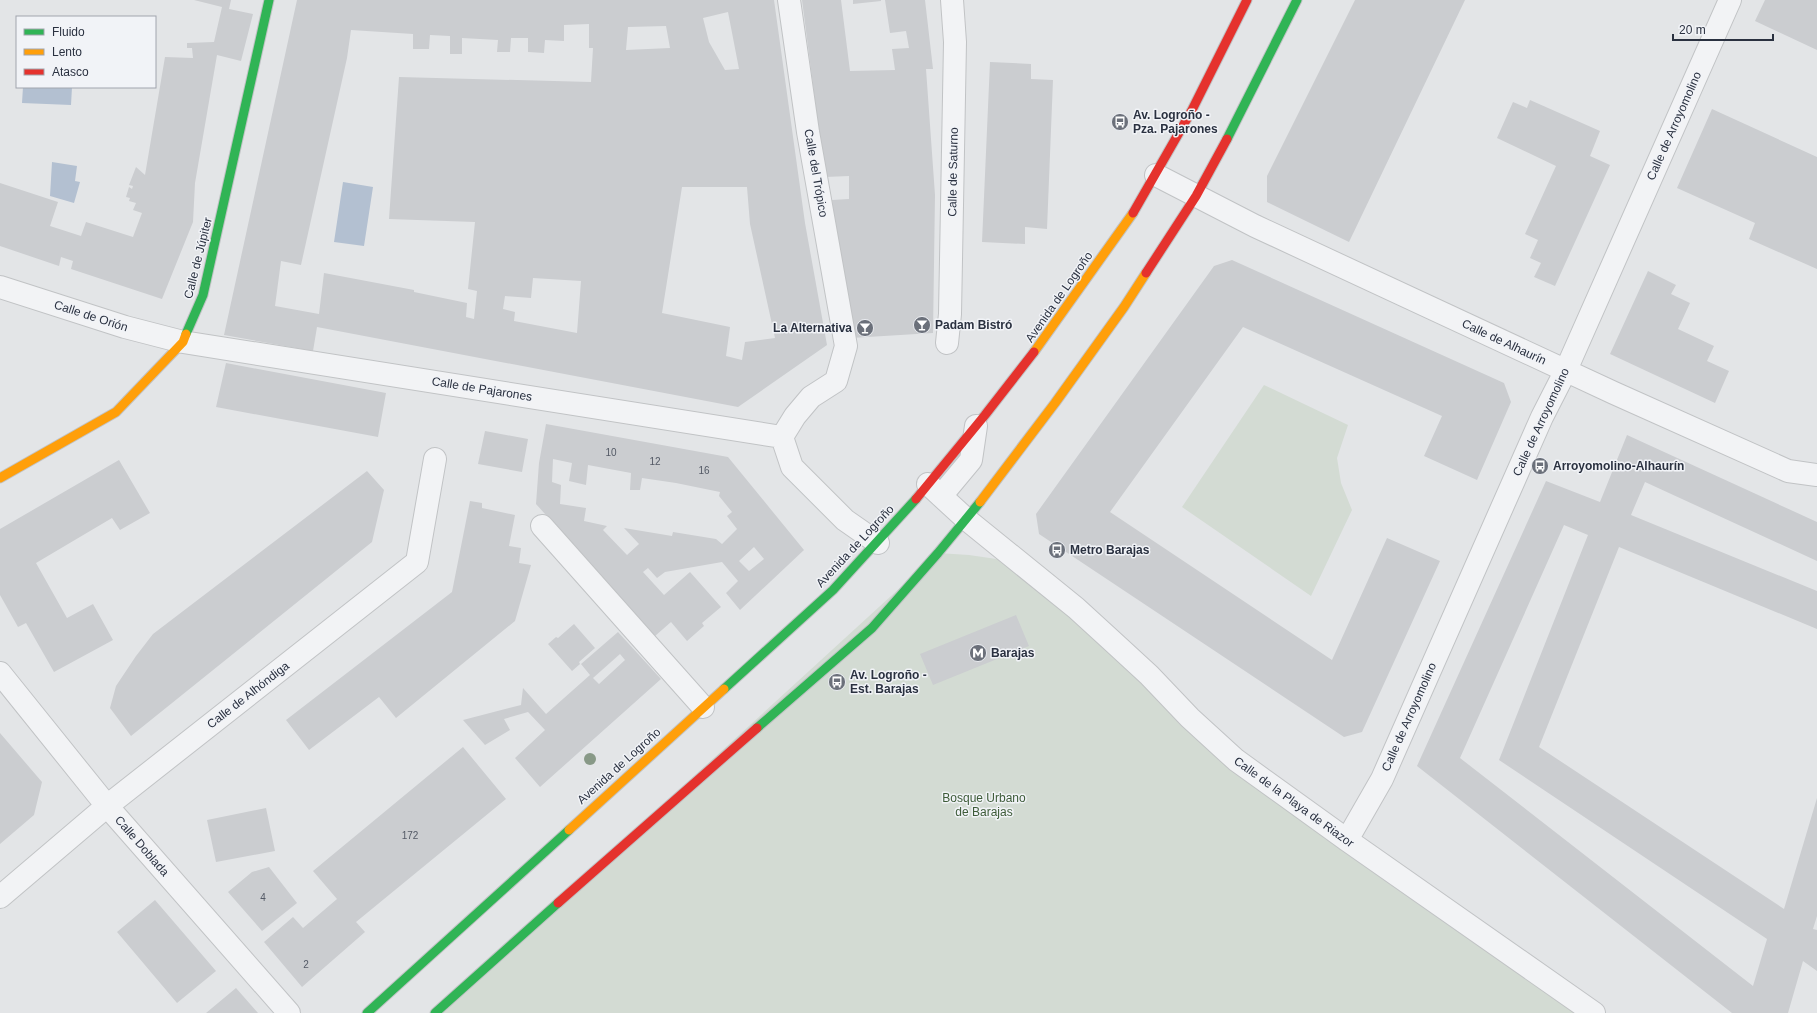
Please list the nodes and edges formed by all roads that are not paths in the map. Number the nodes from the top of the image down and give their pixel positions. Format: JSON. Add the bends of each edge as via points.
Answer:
{"nodes":[{"id":1,"x":270,"y":0,"type":"edge"},
{"id":2,"x":788,"y":0,"type":"edge"},
{"id":3,"x":952,"y":0,"type":"edge"},
{"id":4,"x":1247,"y":0,"type":"edge"},
{"id":5,"x":1297,"y":0,"type":"edge"},
{"id":6,"x":1730,"y":0,"type":"edge"},
{"id":7,"x":1156,"y":175,"type":"junction"},
{"id":8,"x":1196,"y":196,"type":"junction"},
{"id":9,"x":0,"y":287,"type":"edge"},
{"id":10,"x":183,"y":342,"type":"junction"},
{"id":11,"x":946,"y":343,"type":"dead end"},
{"id":12,"x":1566,"y":370,"type":"junction"},
{"id":13,"x":976,"y":426,"type":"joint"},
{"id":14,"x":782,"y":437,"type":"junction"},
{"id":15,"x":435,"y":459,"type":"dead end"},
{"id":16,"x":1817,"y":475,"type":"edge"},
{"id":17,"x":0,"y":478,"type":"edge"},
{"id":18,"x":934,"y":490,"type":"junction"},
{"id":19,"x":966,"y":519,"type":"junction"},
{"id":20,"x":542,"y":526,"type":"dead end"},
{"id":21,"x":878,"y":543,"type":"junction"},
{"id":22,"x":0,"y":673,"type":"edge"},
{"id":23,"x":703,"y":707,"type":"junction"},
{"id":24,"x":107,"y":806,"type":"junction"},
{"id":25,"x":1347,"y":840,"type":"junction"},
{"id":26,"x":0,"y":897,"type":"edge"},
{"id":27,"x":289,"y":1013,"type":"edge"},
{"id":28,"x":367,"y":1013,"type":"edge"},
{"id":29,"x":435,"y":1013,"type":"edge"},
{"id":30,"x":1594,"y":1013,"type":"edge"}],
"edges":[{"from":1,"to":10,"type":"main road","name":"Calle de Júpiter","via":[[203,295]]},
{"from":2,"to":14,"type":"street","name":"Calle del Trópico","via":[[808,132],[846,346],[836,381],[811,397],[794,416]]},
{"from":3,"to":11,"type":"street","name":"Calle de Saturno","via":[[955,42],[950,314]]},
{"from":4,"to":7,"type":"main road","name":"Avenida de Logroño","via":[[1229,39]]},
{"from":5,"to":8,"type":"main road","via":[[1244,108]]},
{"from":6,"to":12,"type":"street","name":"Calle de Arroyomolino"},
{"from":7,"to":8,"type":"street","name":"Calle de Alhaurín"},
{"from":7,"to":13,"type":"main road","name":"Avenida de Logroño","via":[[1099,261],[1022,368]]},
{"from":8,"to":12,"type":"street","name":"Calle de Alhaurín","via":[[1255,226]]},
{"from":8,"to":19,"type":"main road","via":[[1124,307],[1055,403]]},
{"from":9,"to":10,"type":"street","name":"Calle de Orión","via":[[125,327]]},
{"from":10,"to":14,"type":"street","name":"Calle de Pajarones"},
{"from":10,"to":17,"type":"main road","name":"Calle de Júpiter","via":[[116,412]]},
{"from":12,"to":16,"type":"street","name":"Calle de Alhaurín","via":[[1788,471]]},
{"from":12,"to":25,"type":"street","name":"Calle de Arroyomolino","via":[[1542,417],[1382,779]]},
{"from":13,"to":18,"type":"street","via":[[971,460]]},
{"from":14,"to":21,"type":"street","via":[[792,467],[846,520]]},
{"from":15,"to":24,"type":"street","name":"Calle de Alhóndiga","via":[[417,562]]},
{"from":18,"to":19,"type":"street","name":"Calle de la Playa de Riazor"},
{"from":18,"to":21,"type":"main road","name":"Avenida de Logroño"},
{"from":19,"to":25,"type":"street","name":"Calle de la Playa de Riazor","via":[[1076,608],[1236,760]]},
{"from":19,"to":29,"type":"main road","via":[[872,628],[669,804]]},
{"from":20,"to":23,"type":"street"},
{"from":21,"to":23,"type":"main road","name":"Avenida de Logroño","via":[[833,590]]},
{"from":22,"to":24,"type":"street","name":"Calle Doblada"},
{"from":23,"to":28,"type":"main road","name":"Avenida de Logroño"},
{"from":24,"to":26,"type":"street","name":"Calle de Alhóndiga"},
{"from":24,"to":27,"type":"street","name":"Calle Doblada"},
{"from":25,"to":30,"type":"street","name":"Calle de la Playa de Riazor"}]}
